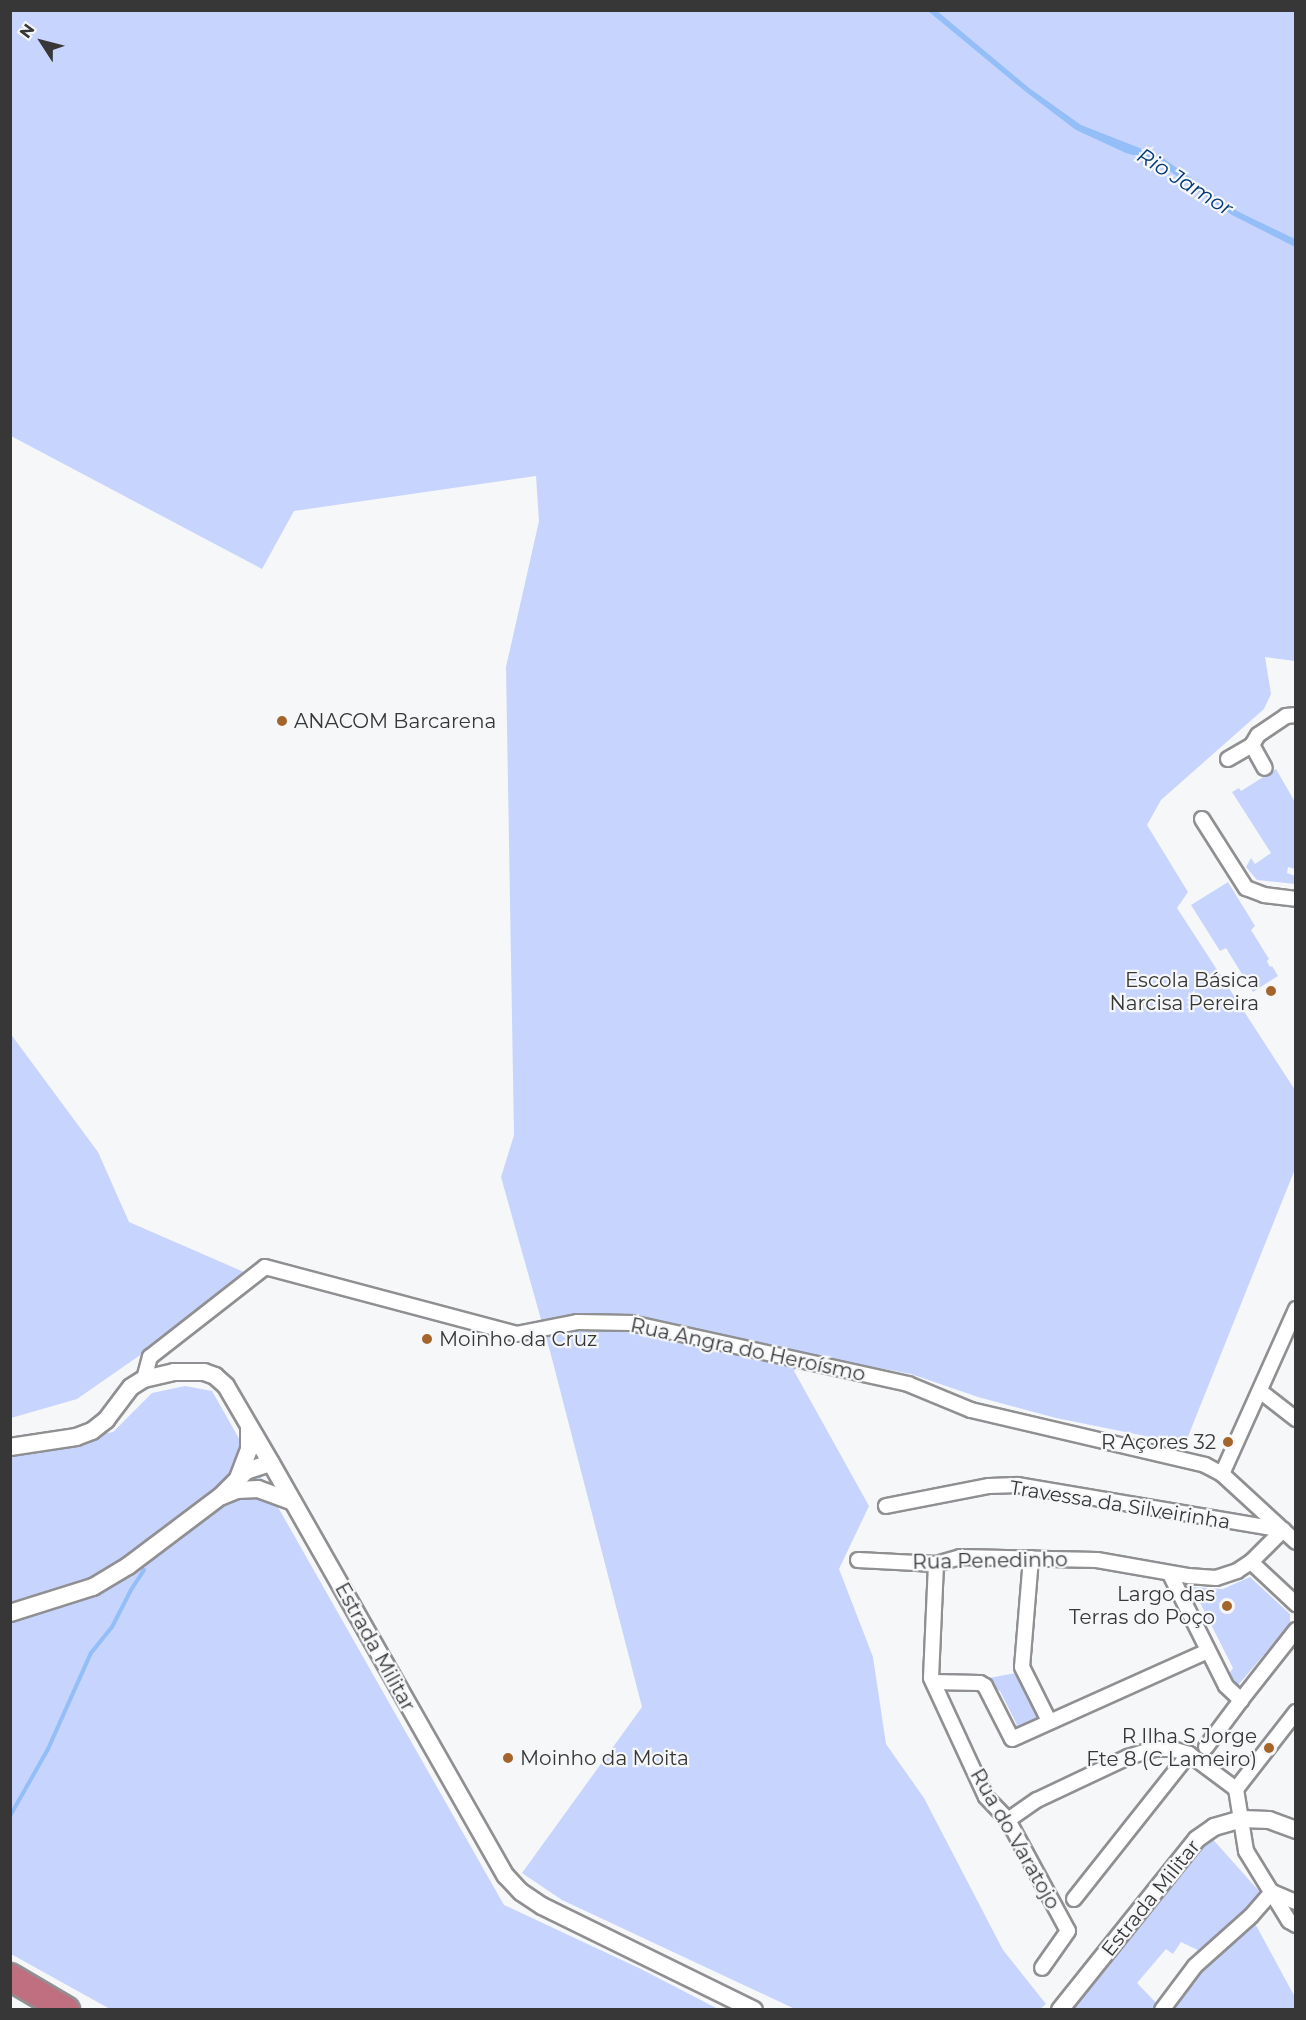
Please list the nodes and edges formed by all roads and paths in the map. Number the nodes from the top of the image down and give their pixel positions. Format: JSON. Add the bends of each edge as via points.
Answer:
{"nodes":[{"id":1,"x":1296,"y":715,"type":"edge"},
{"id":2,"x":1252,"y":745,"type":"junction"},
{"id":3,"x":1228,"y":759,"type":"dead end"},
{"id":4,"x":1265,"y":768,"type":"dead end"},
{"id":5,"x":1202,"y":819,"type":"dead end"},
{"id":6,"x":1296,"y":899,"type":"edge"},
{"id":7,"x":1296,"y":1309,"type":"edge"},
{"id":8,"x":144,"y":1379,"type":"junction"},
{"id":9,"x":1260,"y":1391,"type":"junction"},
{"id":10,"x":1296,"y":1419,"type":"edge"},
{"id":11,"x":248,"y":1425,"type":"junction"},
{"id":12,"x":10,"y":1447,"type":"edge"},
{"id":13,"x":271,"y":1463,"type":"junction"},
{"id":14,"x":1222,"y":1474,"type":"junction"},
{"id":15,"x":232,"y":1488,"type":"junction"},
{"id":16,"x":293,"y":1502,"type":"junction"},
{"id":17,"x":886,"y":1506,"type":"dead end"},
{"id":18,"x":1283,"y":1530,"type":"junction"},
{"id":19,"x":1296,"y":1542,"type":"edge"},
{"id":20,"x":1031,"y":1558,"type":"junction"},
{"id":21,"x":858,"y":1560,"type":"dead end"},
{"id":22,"x":1251,"y":1562,"type":"junction"},
{"id":23,"x":936,"y":1564,"type":"junction"},
{"id":24,"x":1170,"y":1574,"type":"junction"},
{"id":25,"x":1296,"y":1604,"type":"edge"},
{"id":26,"x":10,"y":1613,"type":"edge"},
{"id":27,"x":1296,"y":1630,"type":"edge"},
{"id":28,"x":1208,"y":1651,"type":"junction"},
{"id":29,"x":933,"y":1682,"type":"junction"},
{"id":30,"x":1240,"y":1700,"type":"junction"},
{"id":31,"x":1296,"y":1712,"type":"edge"},
{"id":32,"x":1049,"y":1721,"type":"junction"},
{"id":33,"x":1206,"y":1748,"type":"dead end"},
{"id":34,"x":1189,"y":1754,"type":"junction"},
{"id":35,"x":1236,"y":1789,"type":"junction"},
{"id":36,"x":1242,"y":1819,"type":"junction"},
{"id":37,"x":1008,"y":1820,"type":"junction"},
{"id":38,"x":1296,"y":1830,"type":"edge"},
{"id":39,"x":1272,"y":1892,"type":"junction"},
{"id":40,"x":1074,"y":1899,"type":"dead end"},
{"id":41,"x":1296,"y":1902,"type":"edge"},
{"id":42,"x":1296,"y":1925,"type":"edge"},
{"id":43,"x":1042,"y":1968,"type":"dead end"},
{"id":44,"x":10,"y":1977,"type":"edge"},
{"id":45,"x":66,"y":2010,"type":"edge"},
{"id":46,"x":754,"y":2010,"type":"edge"},
{"id":47,"x":1060,"y":2010,"type":"edge"},
{"id":48,"x":1162,"y":2010,"type":"edge"}],
"edges":[{"from":1,"to":2,"type":"street","via":[[1286,716],[1258,735]]},
{"from":2,"to":3,"type":"street"},
{"from":2,"to":4,"type":"street"},
{"from":5,"to":6,"type":"street","via":[[1245,888],[1263,895]]},
{"from":7,"to":9,"type":"street"},
{"from":8,"to":11,"type":"street","name":"Estrada Militar","via":[[174,1372],[215,1376],[226,1386]]},
{"from":8,"to":12,"type":"street","name":"Estrada Militar","via":[[131,1387],[106,1420],[92,1431]]},
{"from":8,"to":14,"type":"street","name":"Rua Angra do Heroísmo","via":[[150,1357],[265,1267],[516,1334],[577,1322],[663,1328],[908,1384],[972,1410],[1187,1460]]},
{"from":9,"to":10,"type":"street"},
{"from":9,"to":14,"type":"street"},
{"from":11,"to":13,"type":"street","name":"Estrada Militar"},
{"from":11,"to":15,"type":"street","via":[[249,1449]]},
{"from":13,"to":15,"type":"street","via":[[256,1466]]},
{"from":13,"to":16,"type":"street","name":"Estrada Militar"},
{"from":14,"to":18,"type":"street","name":"Rua Angra do Heroísmo"},
{"from":15,"to":16,"type":"street","via":[[258,1488]]},
{"from":15,"to":26,"type":"street","via":[[128,1566],[93,1587]]},
{"from":16,"to":46,"type":"street","name":"Estrada Militar","via":[[506,1876],[520,1892]]},
{"from":17,"to":18,"type":"street","name":"Travessa da Silveirinha","via":[[989,1486],[1018,1485]]},
{"from":18,"to":19,"type":"street","name":"Rua Angra do Heroísmo"},
{"from":18,"to":22,"type":"street","name":"Rua Penedinho"},
{"from":20,"to":23,"type":"street","name":"Rua Penedinho","via":[[960,1557]]},
{"from":20,"to":24,"type":"street","name":"Rua Penedinho","via":[[1097,1560]]},
{"from":20,"to":32,"type":"street","via":[[1022,1667]]},
{"from":21,"to":23,"type":"street","name":"Rua Penedinho"},
{"from":22,"to":24,"type":"street","name":"Rua Penedinho","via":[[1216,1578]]},
{"from":22,"to":25,"type":"street"},
{"from":23,"to":29,"type":"street","name":"Rua do Varatojo"},
{"from":24,"to":28,"type":"street"},
{"from":27,"to":30,"type":"street"},
{"from":28,"to":30,"type":"street","via":[[1227,1686]]},
{"from":28,"to":32,"type":"street"},
{"from":29,"to":32,"type":"street","via":[[985,1686],[1012,1739]]},
{"from":29,"to":37,"type":"street","name":"Rua do Varatojo","via":[[986,1797]]},
{"from":30,"to":33,"type":"street"},
{"from":31,"to":35,"type":"street"},
{"from":34,"to":35,"type":"street"},
{"from":34,"to":37,"type":"street","via":[[1155,1749],[1128,1757],[1037,1800]]},
{"from":34,"to":40,"type":"street"},
{"from":35,"to":36,"type":"street"},
{"from":36,"to":38,"type":"street","name":"Estrada Militar","via":[[1269,1820]]},
{"from":36,"to":39,"type":"street","via":[[1246,1851]]},
{"from":36,"to":47,"type":"street","name":"Estrada Militar","via":[[1214,1827],[1197,1839]]},
{"from":37,"to":43,"type":"street","name":"Rua do Varatojo","via":[[1068,1931]]},
{"from":39,"to":41,"type":"street"},
{"from":39,"to":42,"type":"street","via":[[1289,1921]]},
{"from":39,"to":48,"type":"street","via":[[1195,1966]]},
{"from":44,"to":45,"type":"highway"}]}
